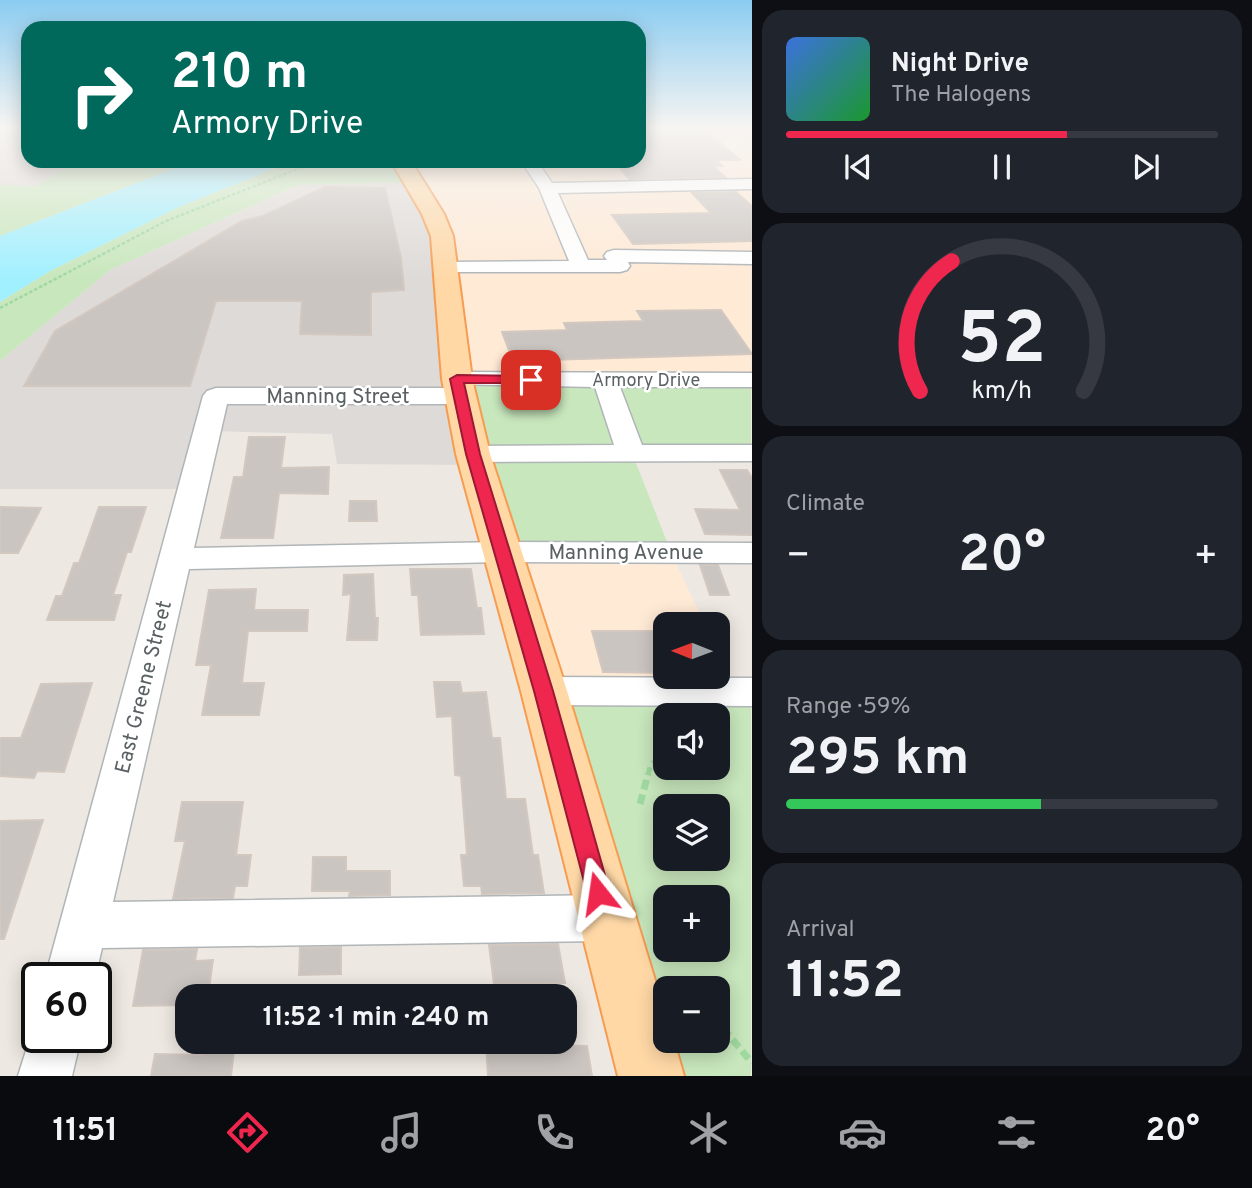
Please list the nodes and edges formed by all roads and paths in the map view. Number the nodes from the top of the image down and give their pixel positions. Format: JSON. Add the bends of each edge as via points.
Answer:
{"nodes":[{"id":1,"x":270,"y":178,"type":"edge"},
{"id":2,"x":411,"y":178,"type":"edge"},
{"id":3,"x":540,"y":178,"type":"edge"},
{"id":4,"x":610,"y":178,"type":"edge"},
{"id":5,"x":751,"y":184,"type":"edge"},
{"id":6,"x":618,"y":187,"type":"junction"},
{"id":7,"x":547,"y":188,"type":"junction"},
{"id":8,"x":751,"y":258,"type":"edge"},
{"id":9,"x":581,"y":266,"type":"junction"},
{"id":10,"x":446,"y":268,"type":"junction"},
{"id":11,"x":0,"y":308,"type":"edge"},
{"id":12,"x":751,"y":380,"type":"edge"},
{"id":13,"x":604,"y":381,"type":"junction"},
{"id":14,"x":458,"y":387,"type":"junction"},
{"id":15,"x":216,"y":396,"type":"joint"},
{"id":16,"x":631,"y":453,"type":"junction"},
{"id":17,"x":751,"y":453,"type":"edge"},
{"id":18,"x":473,"y":454,"type":"junction"},
{"id":19,"x":501,"y":552,"type":"junction"},
{"id":20,"x":751,"y":553,"type":"edge"},
{"id":21,"x":175,"y":559,"type":"junction"},
{"id":22,"x":544,"y":691,"type":"junction"},
{"id":23,"x":751,"y":692,"type":"edge"},
{"id":24,"x":653,"y":763,"type":"edge"},
{"id":25,"x":640,"y":804,"type":"dead end"},
{"id":26,"x":605,"y":918,"type":"junction"},
{"id":27,"x":83,"y":925,"type":"junction"},
{"id":28,"x":74,"y":962,"type":"edge"},
{"id":29,"x":730,"y":1037,"type":"edge"},
{"id":30,"x":51,"y":1053,"type":"edge"},
{"id":31,"x":751,"y":1063,"type":"edge"},
{"id":32,"x":46,"y":1076,"type":"edge"},
{"id":33,"x":651,"y":1076,"type":"edge"}],
"edges":[{"from":1,"to":11,"type":"path","via":[[166,221]]},
{"from":2,"to":10,"type":"main road","via":[[442,236]]},
{"from":3,"to":7,"type":"street"},
{"from":4,"to":6,"type":"street"},
{"from":5,"to":6,"type":"street"},
{"from":6,"to":7,"type":"street"},
{"from":7,"to":9,"type":"street"},
{"from":8,"to":9,"type":"street","via":[[614,256],[620,267]]},
{"from":9,"to":10,"type":"street"},
{"from":10,"to":14,"type":"main road"},
{"from":12,"to":13,"type":"street","name":"Armory Drive"},
{"from":13,"to":14,"type":"street","name":"Armory Drive"},
{"from":13,"to":16,"type":"street"},
{"from":14,"to":15,"type":"street","name":"Manning Street"},
{"from":14,"to":18,"type":"main road"},
{"from":15,"to":21,"type":"street","name":"East Greene Street"},
{"from":16,"to":17,"type":"street"},
{"from":16,"to":18,"type":"street"},
{"from":18,"to":19,"type":"main road"},
{"from":19,"to":20,"type":"street","name":"Manning Avenue"},
{"from":19,"to":21,"type":"street","name":"Manning Avenue"},
{"from":19,"to":22,"type":"main road"},
{"from":21,"to":27,"type":"street","name":"East Greene Street"},
{"from":22,"to":23,"type":"street"},
{"from":22,"to":26,"type":"main road"},
{"from":24,"to":25,"type":"path"},
{"from":26,"to":27,"type":"street"},
{"from":26,"to":33,"type":"main road"},
{"from":27,"to":28,"type":"street","name":"East Greene Street"},
{"from":29,"to":31,"type":"path"},
{"from":30,"to":32,"type":"street"}]}
